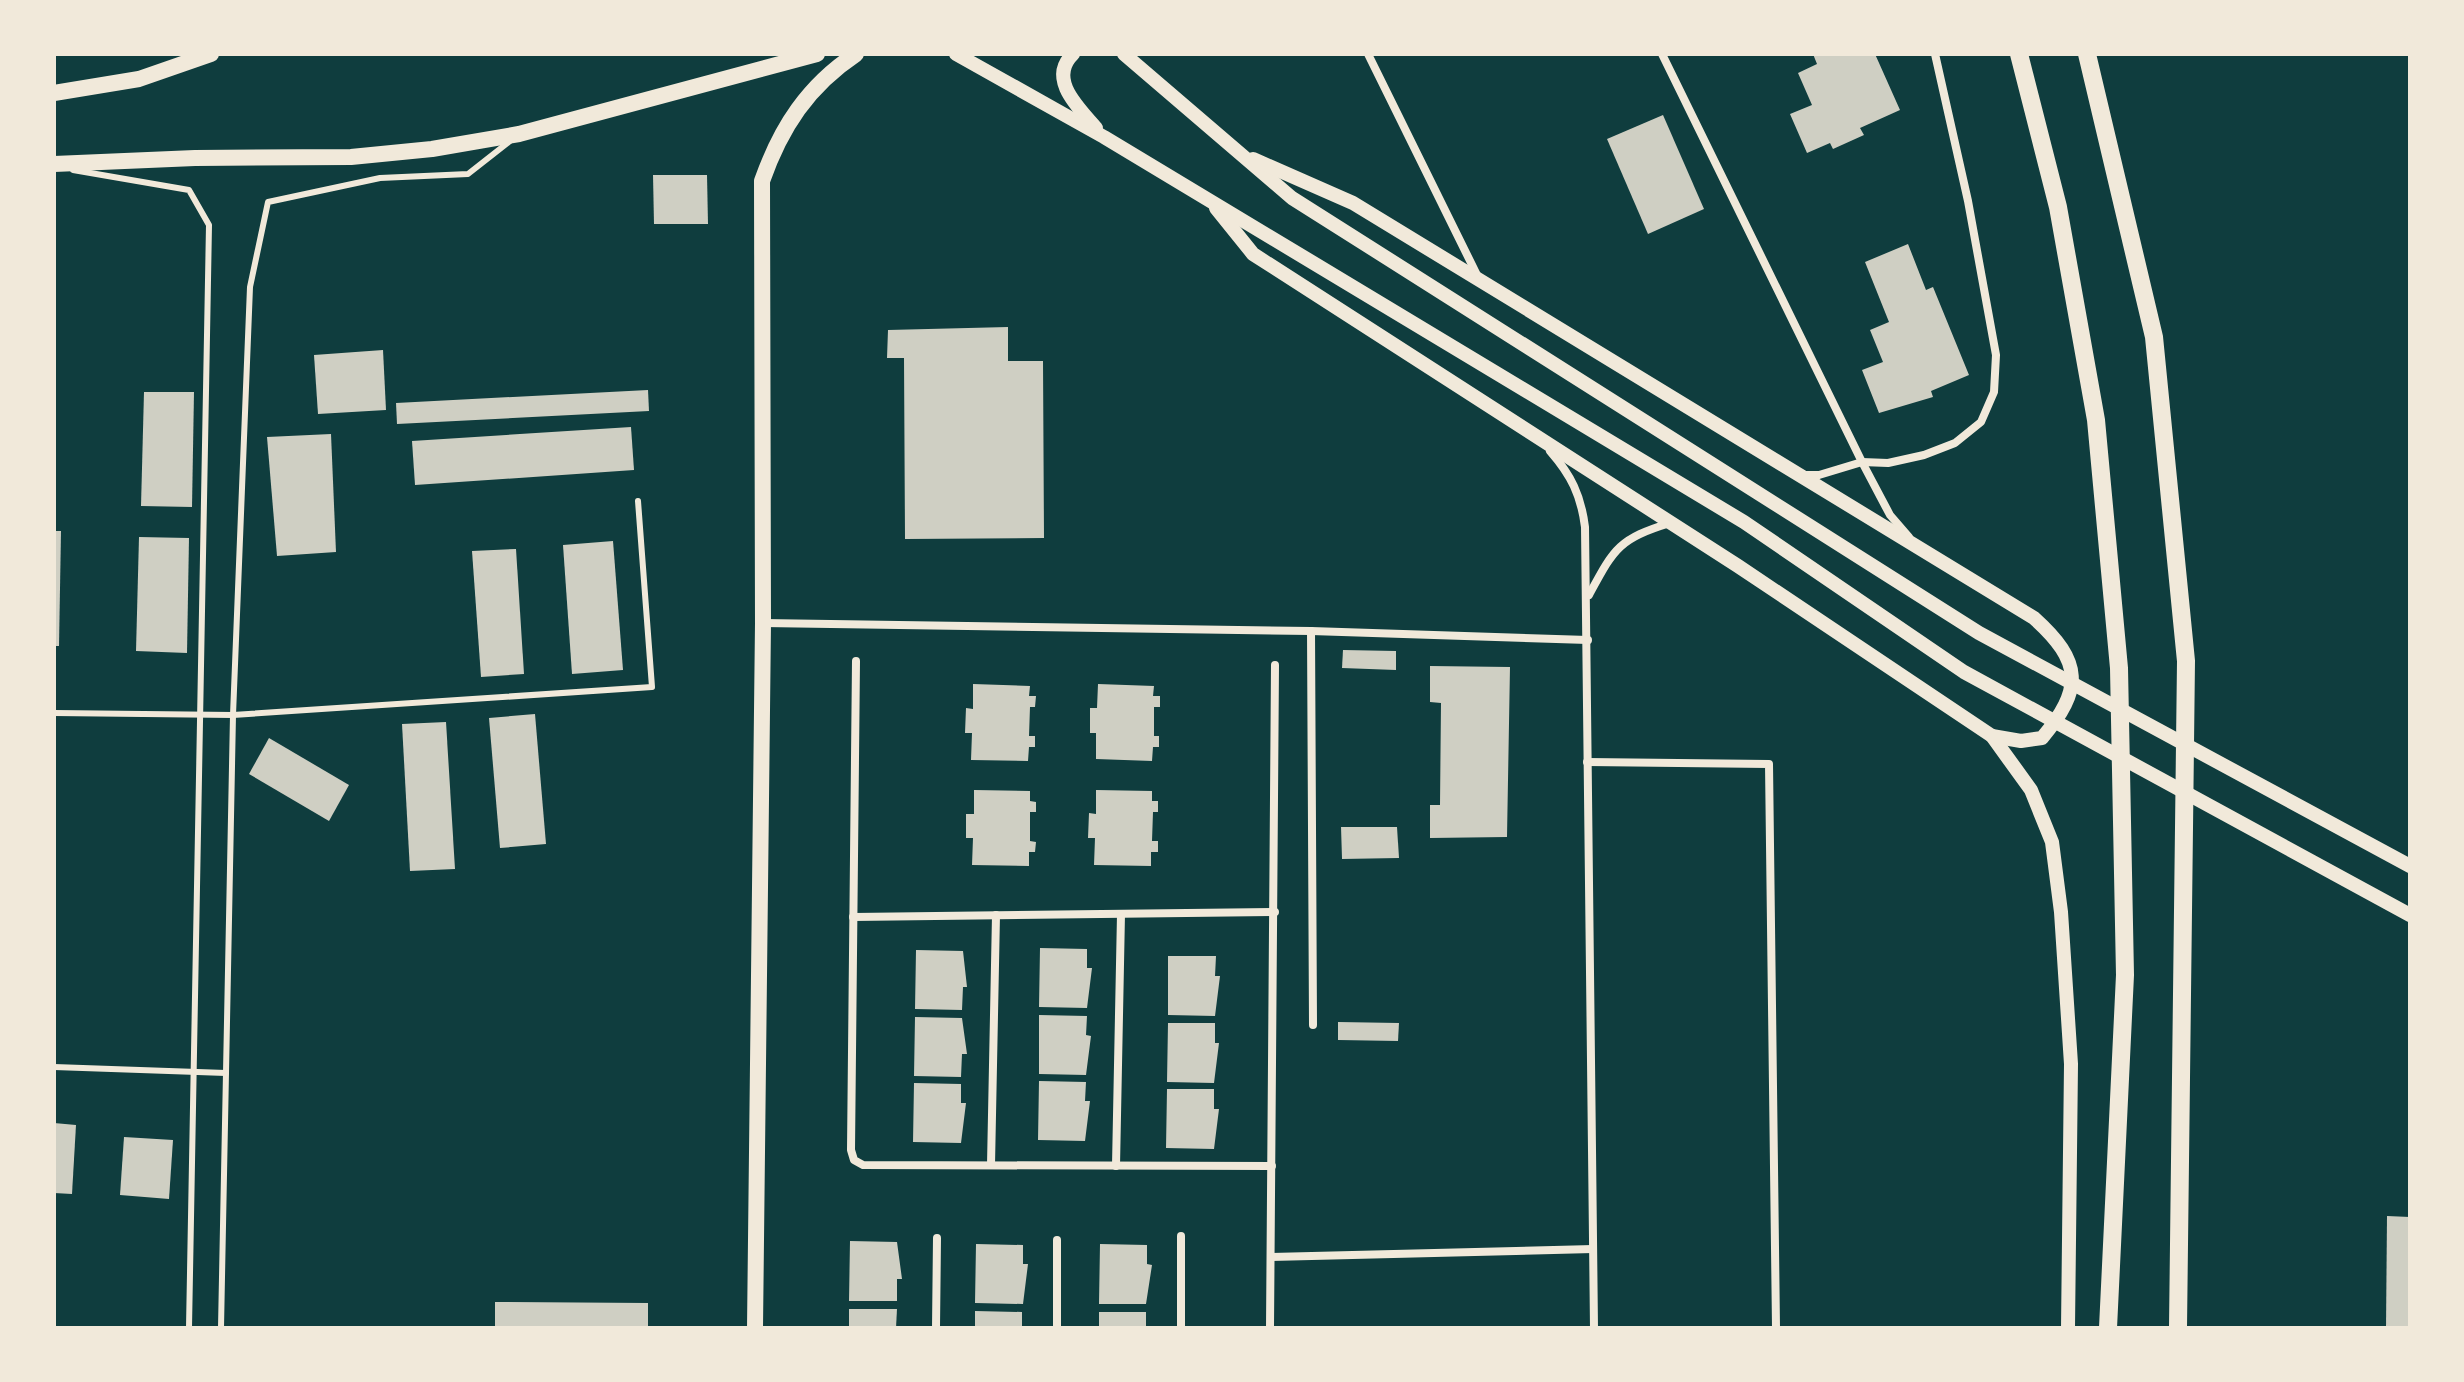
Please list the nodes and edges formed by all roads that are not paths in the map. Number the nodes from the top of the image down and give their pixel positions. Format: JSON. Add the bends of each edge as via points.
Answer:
{"nodes":[{"id":1,"x":211,"y":54,"type":"edge"},
{"id":2,"x":817,"y":54,"type":"edge"},
{"id":3,"x":856,"y":54,"type":"edge"},
{"id":4,"x":956,"y":54,"type":"edge"},
{"id":5,"x":1073,"y":54,"type":"edge"},
{"id":6,"x":1124,"y":54,"type":"edge"},
{"id":7,"x":1368,"y":54,"type":"edge"},
{"id":8,"x":1662,"y":54,"type":"edge"},
{"id":9,"x":1935,"y":54,"type":"edge"},
{"id":10,"x":2019,"y":54,"type":"edge"},
{"id":11,"x":2088,"y":56,"type":"edge"},
{"id":12,"x":54,"y":93,"type":"edge"},
{"id":13,"x":519,"y":134,"type":"junction"},
{"id":14,"x":1104,"y":137,"type":"junction"},
{"id":15,"x":1238,"y":152,"type":"junction"},
{"id":16,"x":54,"y":165,"type":"edge"},
{"id":17,"x":1210,"y":200,"type":"junction"},
{"id":18,"x":1480,"y":280,"type":"junction"},
{"id":19,"x":1540,"y":439,"type":"junction"},
{"id":20,"x":1862,"y":462,"type":"junction"},
{"id":21,"x":1798,"y":474,"type":"junction"},
{"id":22,"x":638,"y":501,"type":"dead end"},
{"id":23,"x":1670,"y":523,"type":"junction"},
{"id":24,"x":1916,"y":546,"type":"junction"},
{"id":25,"x":1589,"y":596,"type":"junction"},
{"id":26,"x":763,"y":623,"type":"junction"},
{"id":27,"x":1311,"y":631,"type":"junction"},
{"id":28,"x":1588,"y":640,"type":"junction"},
{"id":29,"x":856,"y":661,"type":"dead end"},
{"id":30,"x":1275,"y":665,"type":"dead end"},
{"id":31,"x":54,"y":713,"type":"edge"},
{"id":32,"x":233,"y":715,"type":"junction"},
{"id":33,"x":199,"y":716,"type":"junction"},
{"id":34,"x":1992,"y":736,"type":"junction"},
{"id":35,"x":1587,"y":762,"type":"junction"},
{"id":36,"x":2410,"y":866,"type":"edge"},
{"id":37,"x":1275,"y":912,"type":"junction"},
{"id":38,"x":1121,"y":914,"type":"junction"},
{"id":39,"x":996,"y":915,"type":"junction"},
{"id":40,"x":2410,"y":915,"type":"edge"},
{"id":41,"x":853,"y":917,"type":"junction"},
{"id":42,"x":1313,"y":1025,"type":"dead end"},
{"id":43,"x":54,"y":1067,"type":"edge"},
{"id":44,"x":193,"y":1072,"type":"junction"},
{"id":45,"x":226,"y":1073,"type":"junction"},
{"id":46,"x":991,"y":1165,"type":"junction"},
{"id":47,"x":1116,"y":1166,"type":"junction"},
{"id":48,"x":1272,"y":1166,"type":"junction"},
{"id":49,"x":1181,"y":1236,"type":"dead end"},
{"id":50,"x":937,"y":1238,"type":"dead end"},
{"id":51,"x":1057,"y":1240,"type":"dead end"},
{"id":52,"x":1593,"y":1249,"type":"junction"},
{"id":53,"x":1271,"y":1257,"type":"junction"},
{"id":54,"x":189,"y":1328,"type":"edge"},
{"id":55,"x":221,"y":1328,"type":"edge"},
{"id":56,"x":755,"y":1328,"type":"edge"},
{"id":57,"x":936,"y":1328,"type":"edge"},
{"id":58,"x":1057,"y":1328,"type":"edge"},
{"id":59,"x":1181,"y":1328,"type":"edge"},
{"id":60,"x":1270,"y":1328,"type":"edge"},
{"id":61,"x":1594,"y":1328,"type":"edge"},
{"id":62,"x":1776,"y":1328,"type":"edge"},
{"id":63,"x":2068,"y":1328,"type":"edge"},
{"id":64,"x":2108,"y":1328,"type":"edge"},
{"id":65,"x":2178,"y":1328,"type":"edge"}],
"edges":[{"from":1,"to":12,"type":"main road","via":[[139,79]]},
{"from":2,"to":13,"type":"main road"},
{"from":3,"to":26,"type":"main road","via":[[794,110],[762,181]]},
{"from":4,"to":14,"type":"street"},
{"from":5,"to":14,"type":"street","via":[[1063,77],[1067,96]]},
{"from":6,"to":15,"type":"street"},
{"from":7,"to":18,"type":"street"},
{"from":8,"to":20,"type":"street"},
{"from":9,"to":20,"type":"street","via":[[1996,355],[1994,392],[1981,422],[1955,443],[1888,463]]},
{"from":10,"to":64,"type":"highway","via":[[2058,207],[2096,420],[2119,668],[2125,975]]},
{"from":11,"to":65,"type":"highway","via":[[2154,337],[2186,661]]},
{"from":13,"to":16,"type":"main road","via":[[351,157]]},
{"from":13,"to":32,"type":"lane","via":[[468,174],[380,178],[268,202],[250,287]]},
{"from":14,"to":17,"type":"street"},
{"from":15,"to":18,"type":"street","via":[[1353,203]]},
{"from":15,"to":36,"type":"street","via":[[1292,198],[1979,633]]},
{"from":16,"to":33,"type":"lane","via":[[189,190],[209,225]]},
{"from":17,"to":19,"type":"street","via":[[1253,254]]},
{"from":17,"to":40,"type":"street","via":[[1744,522],[1964,672]]},
{"from":18,"to":21,"type":"street"},
{"from":19,"to":23,"type":"street"},
{"from":19,"to":25,"type":"street","via":[[1570,474],[1582,500]]},
{"from":20,"to":21,"type":"street","via":[[1819,475]]},
{"from":20,"to":24,"type":"street","via":[[1890,515]]},
{"from":21,"to":24,"type":"street"},
{"from":22,"to":32,"type":"lane","via":[[652,687]]},
{"from":23,"to":25,"type":"street","via":[[1639,532],[1614,549]]},
{"from":23,"to":34,"type":"street"},
{"from":24,"to":34,"type":"street","via":[[2034,618],[2058,639],[2072,667],[2066,709],[2042,738]]},
{"from":25,"to":28,"type":"street"},
{"from":26,"to":27,"type":"street"},
{"from":26,"to":56,"type":"main road"},
{"from":27,"to":28,"type":"street"},
{"from":27,"to":42,"type":"street"},
{"from":28,"to":35,"type":"street"},
{"from":29,"to":41,"type":"street"},
{"from":30,"to":37,"type":"street"},
{"from":31,"to":33,"type":"lane"},
{"from":32,"to":33,"type":"lane"},
{"from":32,"to":45,"type":"lane"},
{"from":33,"to":44,"type":"lane"},
{"from":34,"to":63,"type":"street","via":[[2031,790],[2054,856],[2071,1064]]},
{"from":35,"to":52,"type":"street"},
{"from":35,"to":62,"type":"street","via":[[1769,764]]},
{"from":37,"to":38,"type":"street"},
{"from":37,"to":48,"type":"street"},
{"from":38,"to":39,"type":"street"},
{"from":38,"to":47,"type":"street"},
{"from":39,"to":41,"type":"street"},
{"from":39,"to":46,"type":"street"},
{"from":41,"to":46,"type":"street","via":[[854,1160],[863,1165]]},
{"from":43,"to":44,"type":"lane"},
{"from":44,"to":45,"type":"lane"},
{"from":44,"to":54,"type":"lane"},
{"from":45,"to":55,"type":"lane"},
{"from":46,"to":47,"type":"street"},
{"from":47,"to":48,"type":"street"},
{"from":48,"to":53,"type":"street"},
{"from":49,"to":59,"type":"street"},
{"from":50,"to":57,"type":"street"},
{"from":51,"to":58,"type":"street"},
{"from":52,"to":53,"type":"street"},
{"from":52,"to":61,"type":"street"},
{"from":53,"to":60,"type":"street"}]}
